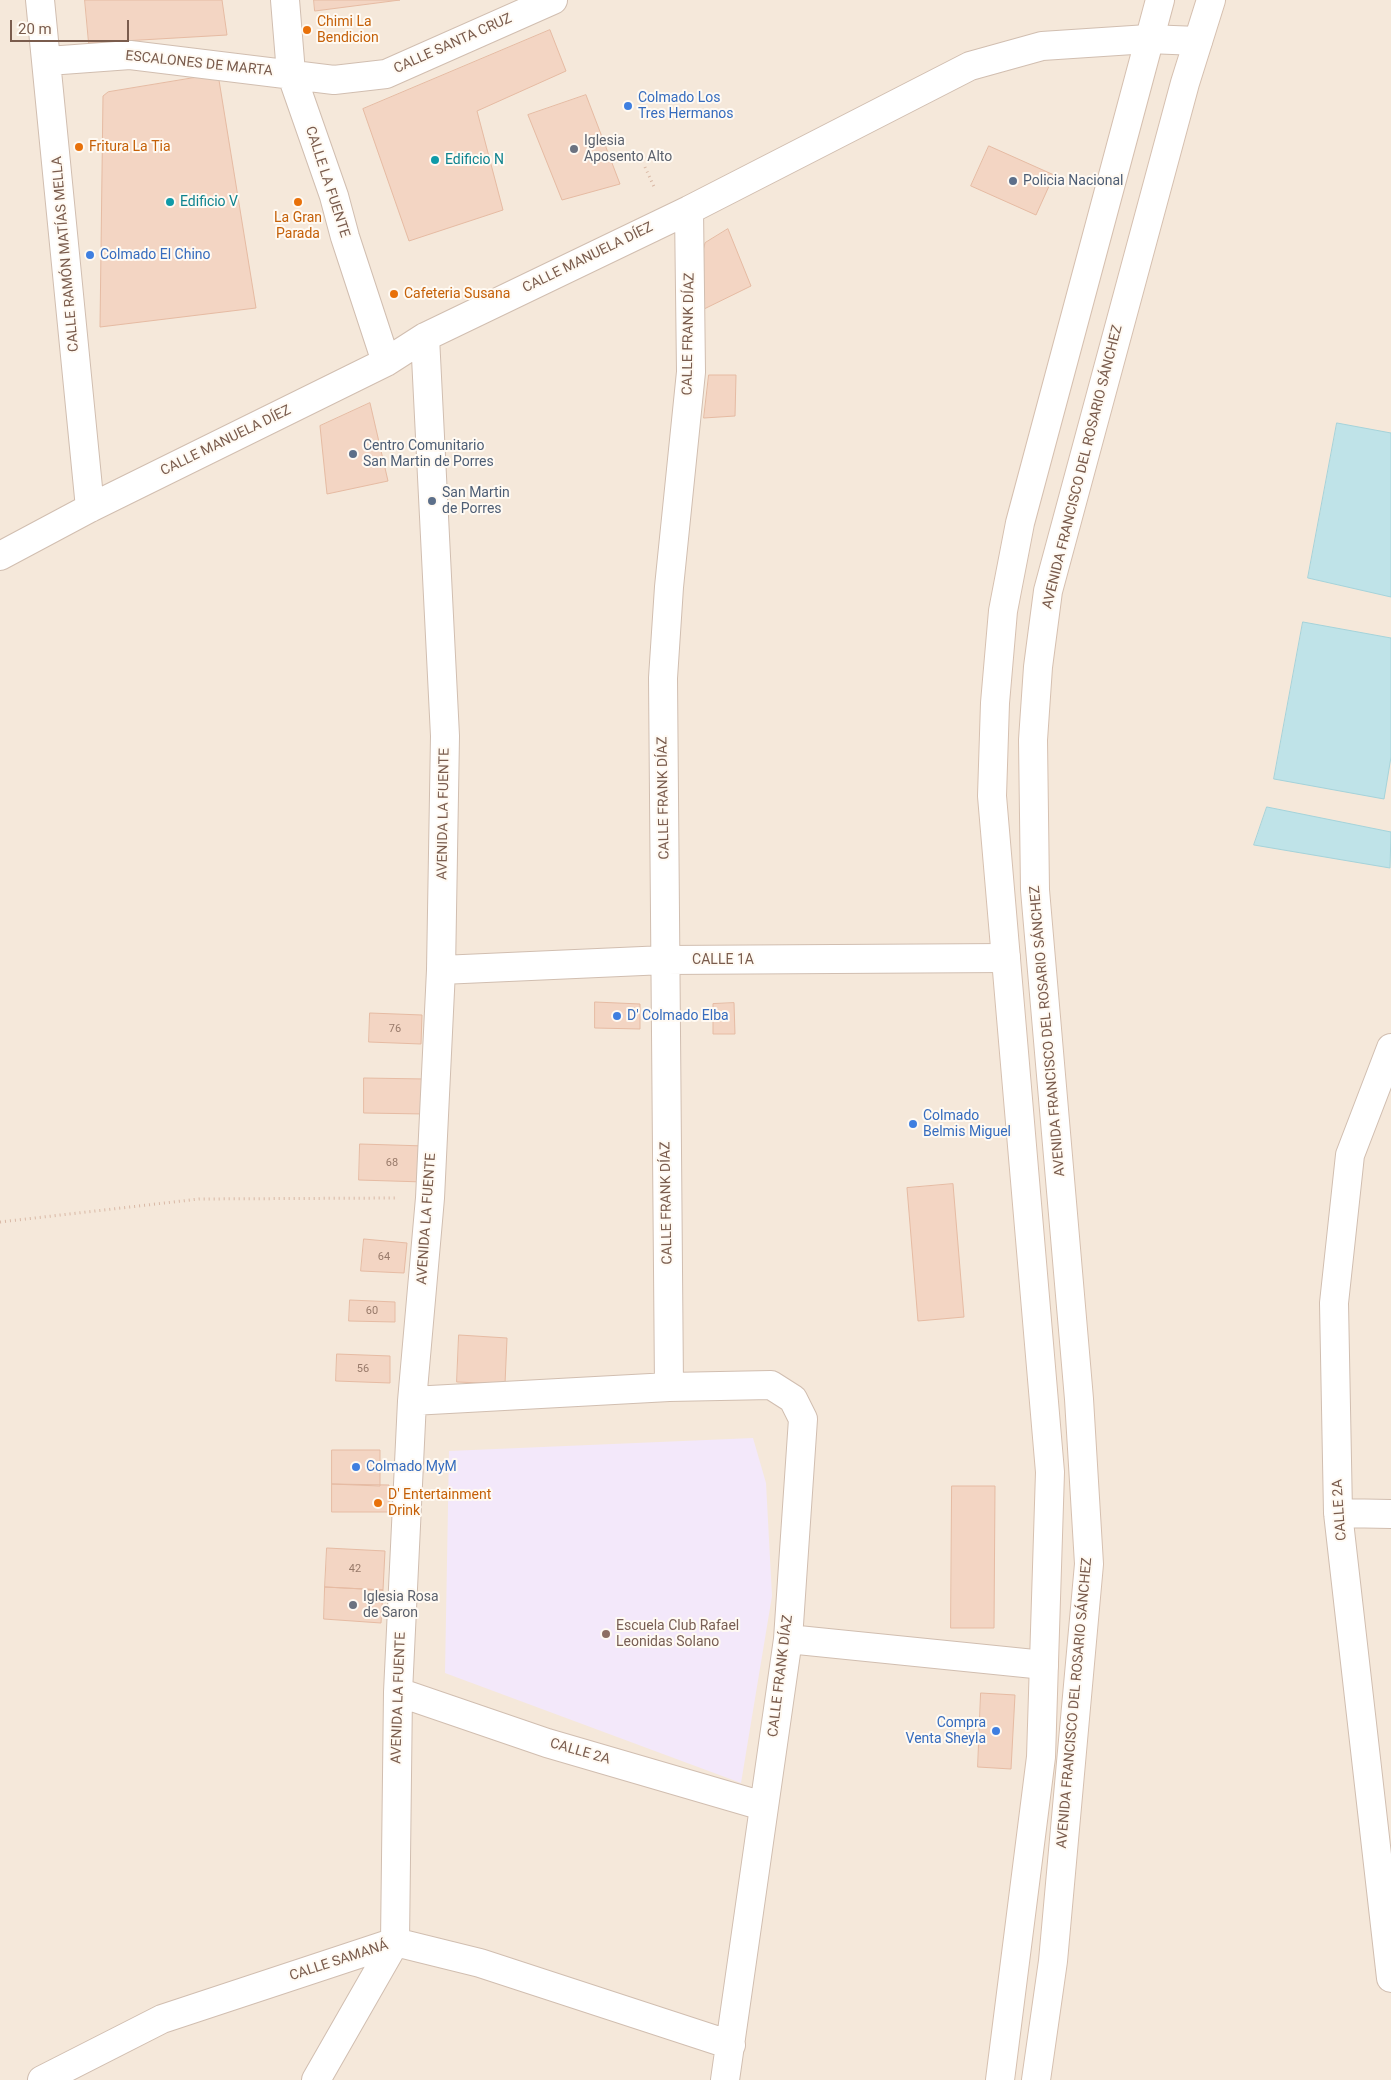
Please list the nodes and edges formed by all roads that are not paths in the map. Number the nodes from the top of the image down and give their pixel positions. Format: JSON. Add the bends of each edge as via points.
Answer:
{"nodes":[{"id":1,"x":40,"y":0,"type":"edge"},
{"id":2,"x":285,"y":0,"type":"edge"},
{"id":3,"x":553,"y":0,"type":"edge"},
{"id":4,"x":1160,"y":0,"type":"edge"},
{"id":5,"x":1211,"y":0,"type":"edge"},
{"id":6,"x":1148,"y":39,"type":"junction"},
{"id":7,"x":1198,"y":41,"type":"junction"},
{"id":8,"x":48,"y":61,"type":"junction"},
{"id":9,"x":290,"y":74,"type":"junction"},
{"id":10,"x":689,"y":210,"type":"junction"},
{"id":11,"x":425,"y":337,"type":"junction"},
{"id":12,"x":386,"y":362,"type":"junction"},
{"id":13,"x":90,"y":508,"type":"junction"},
{"id":14,"x":0,"y":556,"type":"edge"},
{"id":15,"x":1006,"y":958,"type":"junction"},
{"id":16,"x":665,"y":960,"type":"junction"},
{"id":17,"x":441,"y":970,"type":"junction"},
{"id":18,"x":1391,"y":1048,"type":"edge"},
{"id":19,"x":669,"y":1387,"type":"junction"},
{"id":20,"x":412,"y":1401,"type":"junction"},
{"id":21,"x":1338,"y":1513,"type":"junction"},
{"id":22,"x":1391,"y":1514,"type":"edge"},
{"id":23,"x":788,"y":1639,"type":"junction"},
{"id":24,"x":1044,"y":1665,"type":"junction"},
{"id":25,"x":398,"y":1692,"type":"junction"},
{"id":26,"x":763,"y":1806,"type":"junction"},
{"id":27,"x":396,"y":1942,"type":"junction"},
{"id":28,"x":1391,"y":1978,"type":"edge"},
{"id":29,"x":731,"y":2045,"type":"junction"},
{"id":30,"x":42,"y":2080,"type":"edge"},
{"id":31,"x":316,"y":2080,"type":"edge"},
{"id":32,"x":725,"y":2080,"type":"edge"},
{"id":33,"x":1000,"y":2080,"type":"edge"},
{"id":34,"x":1036,"y":2080,"type":"edge"}],
"edges":[{"from":1,"to":8,"type":"street","name":"CALLE RAMÓN MATÍAS MELLA"},
{"from":2,"to":9,"type":"street","name":"CALLE LA FUENTE"},
{"from":3,"to":9,"type":"street","name":"CALLE SANTA CRUZ","via":[[386,74],[334,80]]},
{"from":4,"to":6,"type":"street","name":"AVENIDA FRANCISCO DEL ROSARIO SÁNCHEZ"},
{"from":5,"to":7,"type":"street","name":"AVENIDA FRANCISCO DEL ROSARIO SÁNCHEZ"},
{"from":6,"to":7,"type":"street","name":"CALLE MANUELA DÍEZ"},
{"from":6,"to":10,"type":"street","name":"CALLE MANUELA DÍEZ","via":[[1042,46],[970,66]]},
{"from":6,"to":15,"type":"street","name":"AVENIDA FRANCISCO DEL ROSARIO SÁNCHEZ","via":[[1020,522],[1003,611],[995,703],[992,796]]},
{"from":7,"to":34,"type":"street","name":"AVENIDA FRANCISCO DEL ROSARIO SÁNCHEZ","via":[[1048,591],[1038,667],[1033,740],[1035,890],[1079,1399],[1089,1564],[1053,1961]]},
{"from":8,"to":9,"type":"street","name":"ESCALONES DE MARTA","via":[[130,55]]},
{"from":8,"to":13,"type":"street","name":"CALLE RAMÓN MATÍAS MELLA"},
{"from":9,"to":12,"type":"street","name":"CALLE LA FUENTE","via":[[334,196]]},
{"from":10,"to":11,"type":"street","name":"CALLE MANUELA DÍEZ"},
{"from":10,"to":16,"type":"street","name":"CALLE FRANK DÍAZ","via":[[691,372],[663,678]]},
{"from":11,"to":12,"type":"street","name":"CALLE MANUELA DÍEZ"},
{"from":11,"to":17,"type":"street","name":"AVENIDA LA FUENTE","via":[[445,736]]},
{"from":12,"to":13,"type":"street","name":"CALLE MANUELA DÍEZ"},
{"from":13,"to":14,"type":"street","name":"CALLE MANUELA DÍEZ"},
{"from":15,"to":16,"type":"street","name":"CALLE 1A"},
{"from":15,"to":24,"type":"street","name":"AVENIDA FRANCISCO DEL ROSARIO SÁNCHEZ","via":[[1050,1472]]},
{"from":16,"to":17,"type":"street","name":"CALLE 1A"},
{"from":16,"to":19,"type":"street","name":"CALLE FRANK DÍAZ"},
{"from":17,"to":20,"type":"street","name":"AVENIDA LA FUENTE","via":[[430,1198]]},
{"from":18,"to":21,"type":"street","name":"CALLE 2A","via":[[1350,1155],[1334,1303]]},
{"from":19,"to":20,"type":"street","name":"CALLE FRANK DÍAZ"},
{"from":19,"to":23,"type":"street","name":"CALLE FRANK DÍAZ","via":[[772,1385],[793,1399],[803,1419]]},
{"from":20,"to":25,"type":"street","name":"AVENIDA LA FUENTE"},
{"from":21,"to":22,"type":"street"},
{"from":21,"to":28,"type":"street","name":"CALLE 2A"},
{"from":23,"to":24,"type":"street"},
{"from":23,"to":26,"type":"street","name":"CALLE FRANK DÍAZ"},
{"from":24,"to":33,"type":"street","name":"AVENIDA FRANCISCO DEL ROSARIO SÁNCHEZ","via":[[1041,1757]]},
{"from":25,"to":26,"type":"street","name":"CALLE 2A","via":[[547,1743]]},
{"from":25,"to":27,"type":"street","name":"AVENIDA LA FUENTE"},
{"from":26,"to":29,"type":"street","name":"CALLE FRANK DÍAZ"},
{"from":27,"to":29,"type":"street","name":"CALLE SAMANÁ","via":[[480,1963]]},
{"from":27,"to":30,"type":"street","name":"CALLE SAMANÁ","via":[[162,2019]]},
{"from":27,"to":31,"type":"street","name":"AVENIDA LA FUENTE"},
{"from":29,"to":32,"type":"street","name":"CALLE FRANK DÍAZ"}]}
